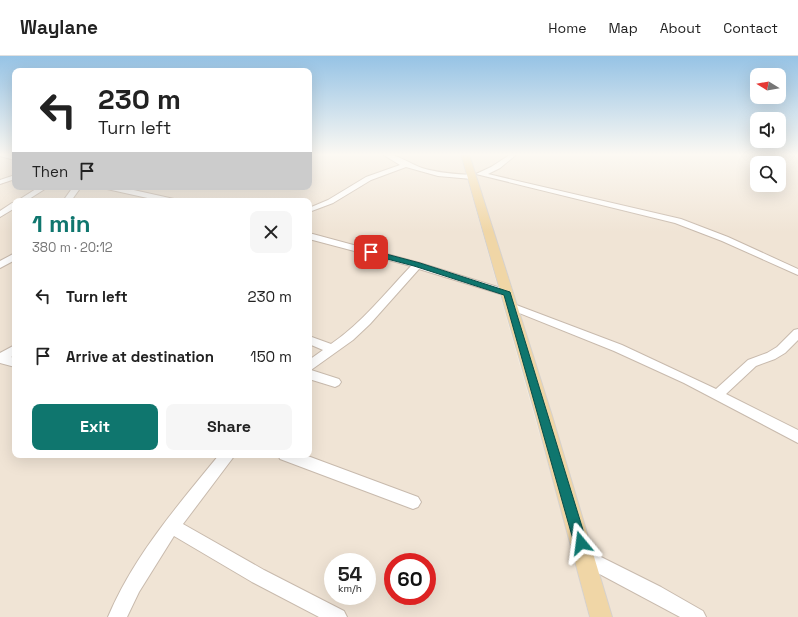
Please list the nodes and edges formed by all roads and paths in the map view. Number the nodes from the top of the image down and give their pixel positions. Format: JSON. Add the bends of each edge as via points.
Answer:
{"nodes":[{"id":1,"x":366,"y":180,"type":"edge"},
{"id":2,"x":475,"y":180,"type":"edge"},
{"id":3,"x":497,"y":180,"type":"edge"},
{"id":4,"x":39,"y":190,"type":"edge"},
{"id":5,"x":122,"y":190,"type":"edge"},
{"id":6,"x":141,"y":190,"type":"edge"},
{"id":7,"x":134,"y":193,"type":"junction"},
{"id":8,"x":26,"y":198,"type":"edge"},
{"id":9,"x":157,"y":198,"type":"edge"},
{"id":10,"x":12,"y":207,"type":"edge"},
{"id":11,"x":312,"y":209,"type":"edge"},
{"id":12,"x":0,"y":215,"type":"edge"},
{"id":13,"x":312,"y":237,"type":"edge"},
{"id":14,"x":12,"y":258,"type":"edge"},
{"id":15,"x":417,"y":264,"type":"junction"},
{"id":16,"x":0,"y":265,"type":"edge"},
{"id":17,"x":798,"y":272,"type":"edge"},
{"id":18,"x":509,"y":300,"type":"junction"},
{"id":19,"x":798,"y":333,"type":"edge"},
{"id":20,"x":312,"y":341,"type":"edge"},
{"id":21,"x":331,"y":350,"type":"junction"},
{"id":22,"x":12,"y":351,"type":"edge"},
{"id":23,"x":1,"y":358,"type":"edge"},
{"id":24,"x":12,"y":361,"type":"edge"},
{"id":25,"x":312,"y":364,"type":"edge"},
{"id":26,"x":312,"y":375,"type":"edge"},
{"id":27,"x":335,"y":382,"type":"dead end"},
{"id":28,"x":717,"y":395,"type":"junction"},
{"id":29,"x":798,"y":437,"type":"edge"},
{"id":30,"x":226,"y":458,"type":"edge"},
{"id":31,"x":294,"y":458,"type":"edge"},
{"id":32,"x":413,"y":502,"type":"dead end"},
{"id":33,"x":171,"y":526,"type":"junction"},
{"id":34,"x":585,"y":557,"type":"junction"},
{"id":35,"x":117,"y":617,"type":"edge"},
{"id":36,"x":338,"y":617,"type":"edge"},
{"id":37,"x":602,"y":617,"type":"edge"},
{"id":38,"x":697,"y":617,"type":"edge"}],
"edges":[{"from":1,"to":11,"type":"street","via":[[331,202]]},
{"from":2,"to":18,"type":"main road"},
{"from":3,"to":17,"type":"street","via":[[678,221]]},
{"from":4,"to":8,"type":"street"},
{"from":5,"to":7,"type":"street"},
{"from":6,"to":7,"type":"street"},
{"from":7,"to":9,"type":"street"},
{"from":10,"to":12,"type":"street"},
{"from":13,"to":15,"type":"street"},
{"from":14,"to":16,"type":"street"},
{"from":15,"to":18,"type":"street"},
{"from":15,"to":21,"type":"street","via":[[366,321]]},
{"from":18,"to":28,"type":"street"},
{"from":18,"to":34,"type":"main road"},
{"from":19,"to":28,"type":"street","via":[[781,350],[752,363]]},
{"from":20,"to":21,"type":"street"},
{"from":21,"to":25,"type":"street"},
{"from":22,"to":23,"type":"street"},
{"from":23,"to":24,"type":"street"},
{"from":26,"to":27,"type":"street"},
{"from":28,"to":29,"type":"street"},
{"from":30,"to":33,"type":"street"},
{"from":31,"to":32,"type":"street"},
{"from":33,"to":35,"type":"street","via":[[133,586]]},
{"from":33,"to":36,"type":"street","via":[[258,576]]},
{"from":34,"to":37,"type":"main road"},
{"from":34,"to":38,"type":"street"}]}
